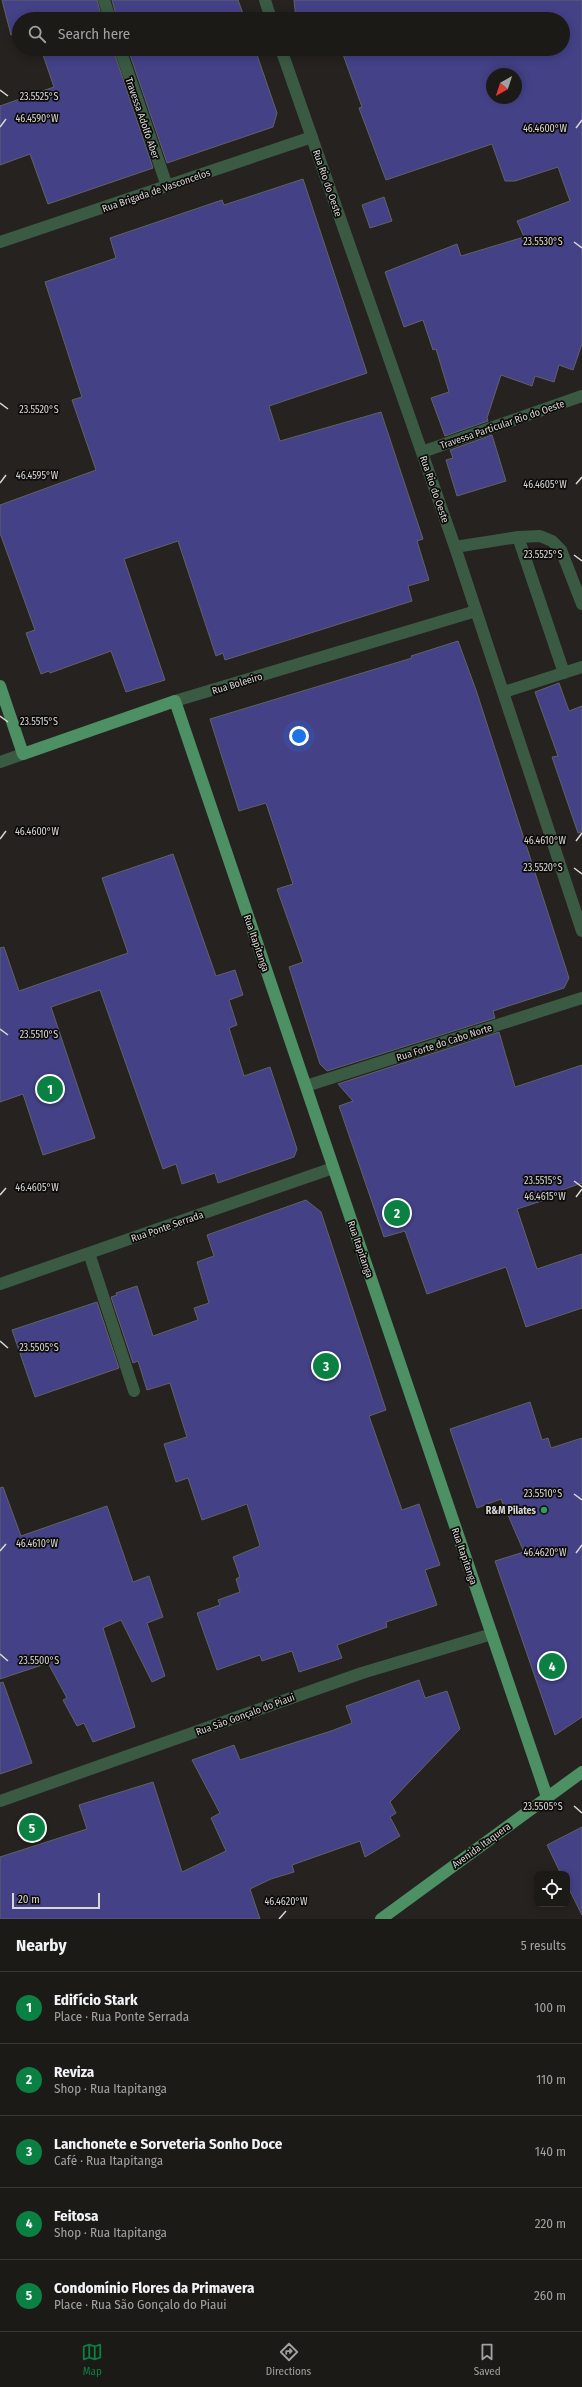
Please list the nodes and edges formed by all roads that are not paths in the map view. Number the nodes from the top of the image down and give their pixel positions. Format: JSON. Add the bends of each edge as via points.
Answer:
{"nodes":[{"id":1,"x":104,"y":0,"type":"edge"},
{"id":2,"x":264,"y":0,"type":"edge"},
{"id":3,"x":108,"y":12,"type":"edge"},
{"id":4,"x":268,"y":12,"type":"edge"},
{"id":5,"x":122,"y":56,"type":"edge"},
{"id":6,"x":283,"y":56,"type":"edge"},
{"id":7,"x":312,"y":137,"type":"junction"},
{"id":8,"x":167,"y":186,"type":"junction"},
{"id":9,"x":0,"y":242,"type":"edge"},
{"id":10,"x":582,"y":396,"type":"edge"},
{"id":11,"x":422,"y":452,"type":"junction"},
{"id":12,"x":518,"y":537,"type":"junction"},
{"id":13,"x":455,"y":546,"type":"junction"},
{"id":14,"x":582,"y":604,"type":"edge"},
{"id":15,"x":476,"y":611,"type":"junction"},
{"id":16,"x":582,"y":667,"type":"edge"},
{"id":17,"x":564,"y":673,"type":"junction"},
{"id":18,"x":0,"y":686,"type":"edge"},
{"id":19,"x":504,"y":692,"type":"junction"},
{"id":20,"x":175,"y":701,"type":"junction"},
{"id":21,"x":23,"y":754,"type":"junction"},
{"id":22,"x":0,"y":762,"type":"edge"},
{"id":23,"x":582,"y":931,"type":"edge"},
{"id":24,"x":582,"y":998,"type":"edge"},
{"id":25,"x":306,"y":1086,"type":"junction"},
{"id":26,"x":333,"y":1168,"type":"junction"},
{"id":27,"x":89,"y":1253,"type":"junction"},
{"id":28,"x":0,"y":1284,"type":"edge"},
{"id":29,"x":134,"y":1391,"type":"dead end"},
{"id":30,"x":492,"y":1634,"type":"junction"},
{"id":31,"x":580,"y":1776,"type":"edge"},
{"id":32,"x":547,"y":1797,"type":"junction"},
{"id":33,"x":0,"y":1801,"type":"edge"},
{"id":34,"x":381,"y":1919,"type":"edge"}],
"edges":[{"from":1,"to":3,"type":"street"},
{"from":2,"to":4,"type":"street"},
{"from":5,"to":8,"type":"street","name":"Travessa Adolfo Aber"},
{"from":6,"to":7,"type":"street","name":"Rua Rio do Oeste"},
{"from":7,"to":8,"type":"street","name":"Rua Brigada de Vasconcelos"},
{"from":7,"to":11,"type":"street","name":"Rua Rio do Oeste"},
{"from":8,"to":9,"type":"street","name":"Rua Brigada de Vasconcelos"},
{"from":10,"to":11,"type":"street","name":"Travessa Particular Rio do Oeste"},
{"from":11,"to":13,"type":"street","name":"Rua Rio do Oeste"},
{"from":12,"to":13,"type":"street"},
{"from":12,"to":14,"type":"street","via":[[540,536],[552,541],[561,550]]},
{"from":12,"to":17,"type":"street"},
{"from":13,"to":15,"type":"street","name":"Rua Rio do Oeste"},
{"from":15,"to":19,"type":"street","name":"Rua Rio do Oeste"},
{"from":15,"to":20,"type":"street","name":"Rua Boleeiro"},
{"from":16,"to":17,"type":"street"},
{"from":17,"to":19,"type":"street"},
{"from":18,"to":21,"type":"main road"},
{"from":19,"to":23,"type":"street","name":"Rua Rio do Oeste"},
{"from":20,"to":21,"type":"main road","name":"Rua Boleeiro"},
{"from":20,"to":25,"type":"main road","name":"Rua Itapitanga"},
{"from":21,"to":22,"type":"street","name":"Rua Boleeiro"},
{"from":24,"to":25,"type":"street","name":"Rua Forte do Cabo Norte"},
{"from":25,"to":26,"type":"main road","name":"Rua Itapitanga"},
{"from":26,"to":27,"type":"street","name":"Rua Ponte Serrada"},
{"from":26,"to":30,"type":"main road","name":"Rua Itapitanga"},
{"from":27,"to":28,"type":"street","name":"Rua Ponte Serrada"},
{"from":27,"to":29,"type":"street"},
{"from":30,"to":32,"type":"main road","name":"Rua Itapitanga"},
{"from":30,"to":33,"type":"street","name":"Rua São Gonçalo do Piaui","via":[[362,1673]]},
{"from":31,"to":32,"type":"main road","name":"Avenida Itaquera"},
{"from":32,"to":34,"type":"main road","name":"Avenida Itaquera"}]}
